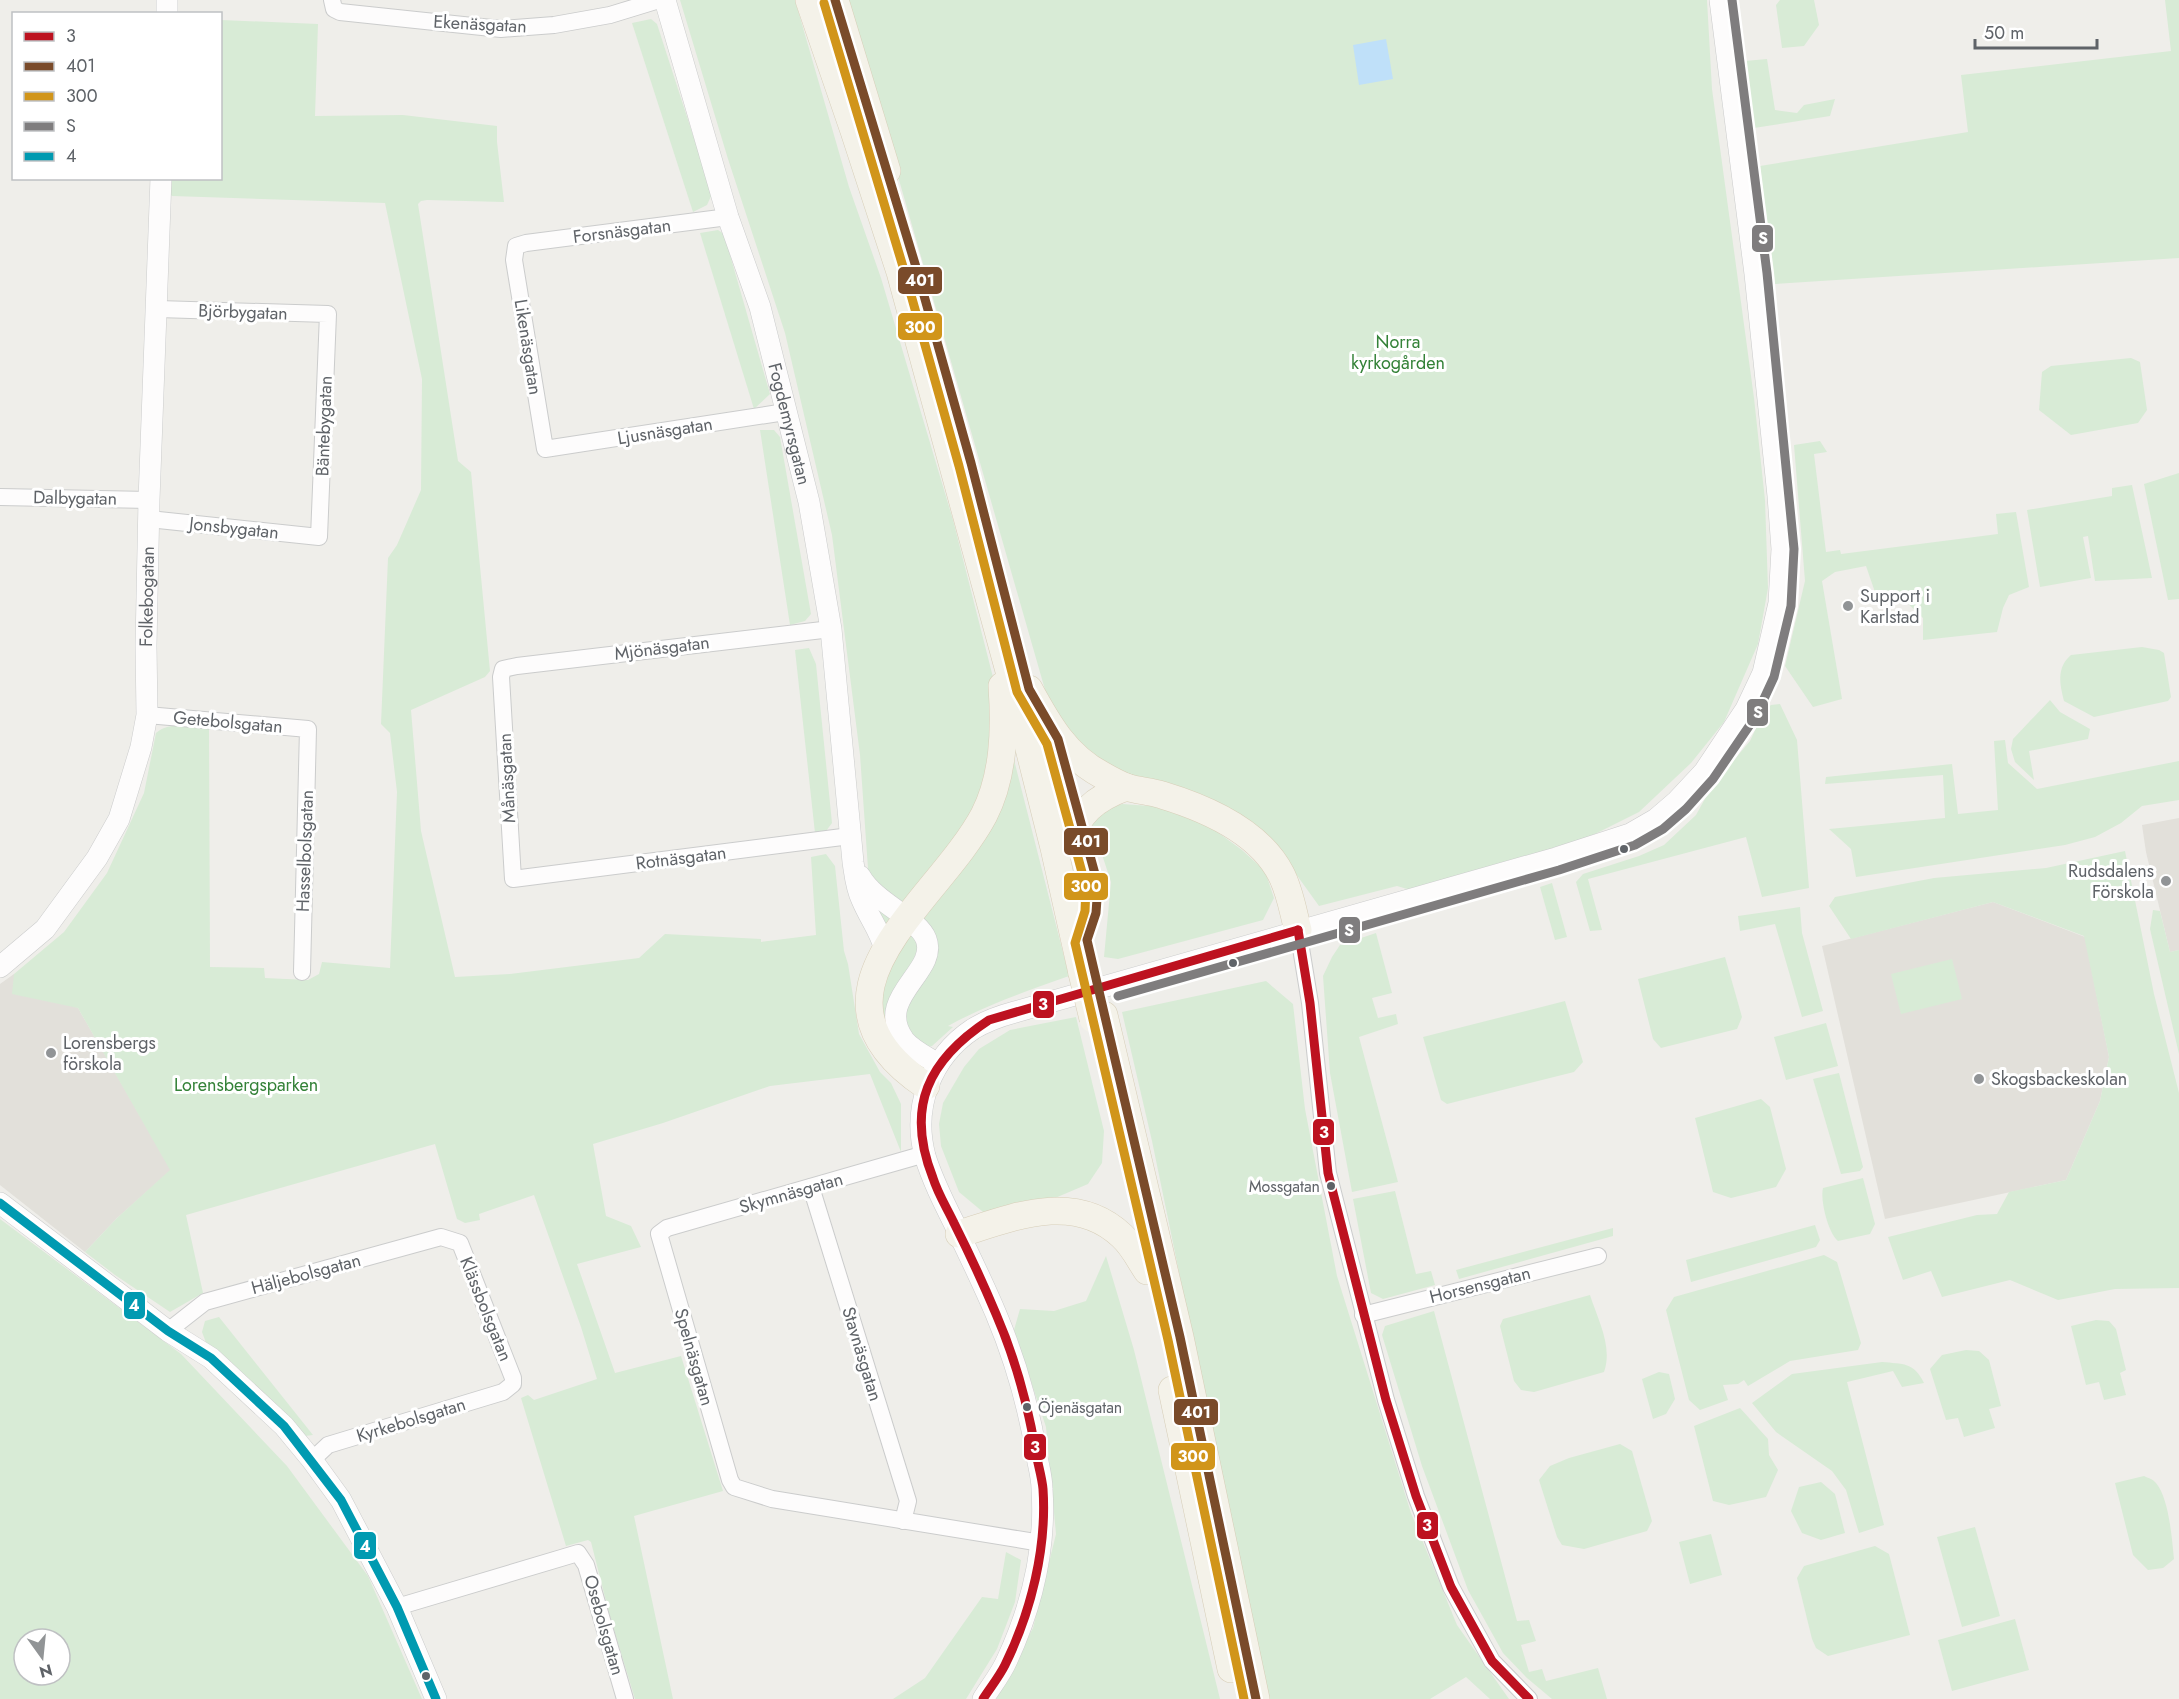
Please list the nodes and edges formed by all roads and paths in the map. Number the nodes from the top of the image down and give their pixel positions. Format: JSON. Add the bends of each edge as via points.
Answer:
{"nodes":[{"id":1,"x":659,"y":0,"type":"edge"},
{"id":2,"x":665,"y":0,"type":"edge"},
{"id":3,"x":808,"y":0,"type":"edge"},
{"id":4,"x":835,"y":0,"type":"edge"},
{"id":5,"x":1720,"y":0,"type":"edge"},
{"id":6,"x":333,"y":4,"type":"edge"},
{"id":7,"x":161,"y":180,"type":"edge"},
{"id":8,"x":728,"y":217,"type":"junction"},
{"id":9,"x":516,"y":246,"type":"joint"},
{"id":10,"x":158,"y":309,"type":"junction"},
{"id":11,"x":328,"y":314,"type":"joint"},
{"id":12,"x":785,"y":412,"type":"junction"},
{"id":13,"x":545,"y":449,"type":"joint"},
{"id":14,"x":0,"y":497,"type":"edge"},
{"id":15,"x":149,"y":510,"type":"junction"},
{"id":16,"x":320,"y":537,"type":"joint"},
{"id":17,"x":831,"y":629,"type":"junction"},
{"id":18,"x":998,"y":631,"type":"junction"},
{"id":19,"x":501,"y":677,"type":"joint"},
{"id":20,"x":1029,"y":689,"type":"junction"},
{"id":21,"x":147,"y":714,"type":"junction"},
{"id":22,"x":308,"y":729,"type":"joint"},
{"id":23,"x":1126,"y":787,"type":"junction"},
{"id":24,"x":850,"y":836,"type":"junction"},
{"id":25,"x":1066,"y":846,"type":"junction"},
{"id":26,"x":853,"y":862,"type":"junction"},
{"id":27,"x":513,"y":879,"type":"joint"},
{"id":28,"x":907,"y":919,"type":"junction"},
{"id":29,"x":1298,"y":930,"type":"junction"},
{"id":30,"x":885,"y":949,"type":"junction"},
{"id":31,"x":0,"y":967,"type":"edge"},
{"id":32,"x":302,"y":972,"type":"dead end"},
{"id":33,"x":1088,"y":972,"type":"junction"},
{"id":34,"x":1098,"y":1017,"type":"junction"},
{"id":35,"x":932,"y":1075,"type":"junction"},
{"id":36,"x":925,"y":1154,"type":"junction"},
{"id":37,"x":811,"y":1187,"type":"junction"},
{"id":38,"x":0,"y":1203,"type":"edge"},
{"id":39,"x":659,"y":1234,"type":"joint"},
{"id":40,"x":959,"y":1234,"type":"junction"},
{"id":41,"x":452,"y":1239,"type":"joint"},
{"id":42,"x":1598,"y":1256,"type":"dead end"},
{"id":43,"x":1147,"y":1271,"type":"junction"},
{"id":44,"x":1363,"y":1315,"type":"junction"},
{"id":45,"x":168,"y":1331,"type":"junction"},
{"id":46,"x":513,"y":1384,"type":"joint"},
{"id":47,"x":312,"y":1460,"type":"junction"},
{"id":48,"x":903,"y":1521,"type":"junction"},
{"id":49,"x":1041,"y":1543,"type":"junction"},
{"id":50,"x":397,"y":1607,"type":"junction"},
{"id":51,"x":436,"y":1699,"type":"edge"},
{"id":52,"x":626,"y":1699,"type":"edge"},
{"id":53,"x":983,"y":1699,"type":"edge"},
{"id":54,"x":1237,"y":1699,"type":"edge"},
{"id":55,"x":1256,"y":1699,"type":"edge"},
{"id":56,"x":1529,"y":1699,"type":"edge"}],
"edges":[{"from":1,"to":6,"type":"street","name":"Ekenäsgatan","via":[[599,18],[501,29],[357,15],[340,12]]},
{"from":2,"to":8,"type":"street","name":"Fogdemyrsgatan"},
{"from":3,"to":18,"type":"main road","via":[[900,272]]},
{"from":4,"to":20,"type":"main road","via":[[971,462]]},
{"from":5,"to":29,"type":"street","via":[[1755,274],[1782,549],[1779,603],[1763,673],[1746,709],[1704,772],[1656,819],[1630,834]]},
{"from":7,"to":10,"type":"street","name":"Folkebogatan"},
{"from":8,"to":9,"type":"street","name":"Forsnäsgatan"},
{"from":8,"to":12,"type":"street","name":"Fogdemyrsgatan","via":[[760,307]]},
{"from":9,"to":13,"type":"street","name":"Likenäsgatan","via":[[514,260]]},
{"from":10,"to":11,"type":"street","name":"Björbygatan"},
{"from":10,"to":15,"type":"street","name":"Folkebogatan"},
{"from":11,"to":16,"type":"street","name":"Bäntebygatan"},
{"from":12,"to":13,"type":"street","name":"Ljusnäsgatan"},
{"from":12,"to":17,"type":"street","name":"Fogdemyrsgatan","via":[[809,502]]},
{"from":14,"to":15,"type":"street","name":"Dalbygatan"},
{"from":15,"to":16,"type":"street","name":"Jonsbygatan"},
{"from":15,"to":21,"type":"street","name":"Folkebogatan"},
{"from":17,"to":19,"type":"street","name":"Mjönäsgatan","via":[[507,667],[501,671]]},
{"from":17,"to":24,"type":"street","name":"Fogdemyrsgatan"},
{"from":18,"to":28,"type":"main road","via":[[1004,711],[999,773],[984,815],[959,854]]},
{"from":18,"to":33,"type":"main road"},
{"from":19,"to":27,"type":"street","name":"Månäsgatan"},
{"from":20,"to":23,"type":"main road","via":[[1058,739],[1080,761]]},
{"from":20,"to":25,"type":"main road"},
{"from":21,"to":22,"type":"street","name":"Getebolsgatan"},
{"from":21,"to":31,"type":"street","name":"Folkebogatan","via":[[119,819],[98,858],[45,929]]},
{"from":22,"to":32,"type":"street","name":"Hasselbolsgatan"},
{"from":23,"to":25,"type":"main road","via":[[1090,806],[1073,828]]},
{"from":23,"to":29,"type":"main road","via":[[1158,793],[1212,814],[1257,844],[1281,874]]},
{"from":24,"to":26,"type":"street","name":"Fogdemyrsgatan"},
{"from":24,"to":27,"type":"street","name":"Rotnäsgatan"},
{"from":25,"to":33,"type":"main road"},
{"from":26,"to":28,"type":"street","name":"Fogdemyrsgatan","via":[[876,897]]},
{"from":26,"to":30,"type":"street","name":"Fogdemyrsgatan","via":[[861,899]]},
{"from":28,"to":30,"type":"main road"},
{"from":28,"to":35,"type":"street","name":"Fogdemyrsgatan","via":[[922,933],[928,947],[922,967],[900,996],[897,1019],[905,1040]]},
{"from":29,"to":35,"type":"street","via":[[989,1020],[960,1039]]},
{"from":29,"to":44,"type":"street","via":[[1328,1173]]},
{"from":30,"to":35,"type":"main road","via":[[869,994],[873,1025],[892,1058],[911,1076]]},
{"from":33,"to":34,"type":"main road"},
{"from":34,"to":43,"type":"main road"},
{"from":34,"to":55,"type":"main road","via":[[1182,1349]]},
{"from":35,"to":36,"type":"street","via":[[923,1099]]},
{"from":36,"to":37,"type":"street","name":"Skymnäsgatan"},
{"from":36,"to":40,"type":"street"},
{"from":37,"to":39,"type":"street","name":"Skymnäsgatan","via":[[667,1228]]},
{"from":37,"to":48,"type":"street","name":"Stavnäsgatan","via":[[908,1501]]},
{"from":38,"to":45,"type":"street"},
{"from":39,"to":48,"type":"street","name":"Spelnäsgatan","via":[[734,1487],[772,1499]]},
{"from":40,"to":43,"type":"main road","via":[[1026,1215],[1062,1210],[1087,1215],[1115,1230]]},
{"from":40,"to":49,"type":"street","via":[[996,1314],[1021,1385],[1042,1488]]},
{"from":41,"to":45,"type":"street","name":"Häljebolsgatan","via":[[441,1237],[205,1302]]},
{"from":41,"to":46,"type":"street","name":"Klässbolsgatan","via":[[460,1243]]},
{"from":42,"to":44,"type":"street","name":"Horsensgatan"},
{"from":43,"to":54,"type":"main road"},
{"from":44,"to":56,"type":"street","via":[[1416,1496],[1450,1587],[1491,1661]]},
{"from":45,"to":47,"type":"street","via":[[211,1358],[284,1426]]},
{"from":46,"to":47,"type":"street","name":"Kyrkebolsgatan","via":[[503,1392],[328,1445]]},
{"from":47,"to":50,"type":"street","via":[[341,1500]]},
{"from":48,"to":49,"type":"street"},
{"from":49,"to":53,"type":"street","via":[[1028,1610],[1006,1662]]},
{"from":50,"to":51,"type":"street"},
{"from":50,"to":52,"type":"street","name":"Osebolsgatan","via":[[578,1553],[586,1565]]}]}
